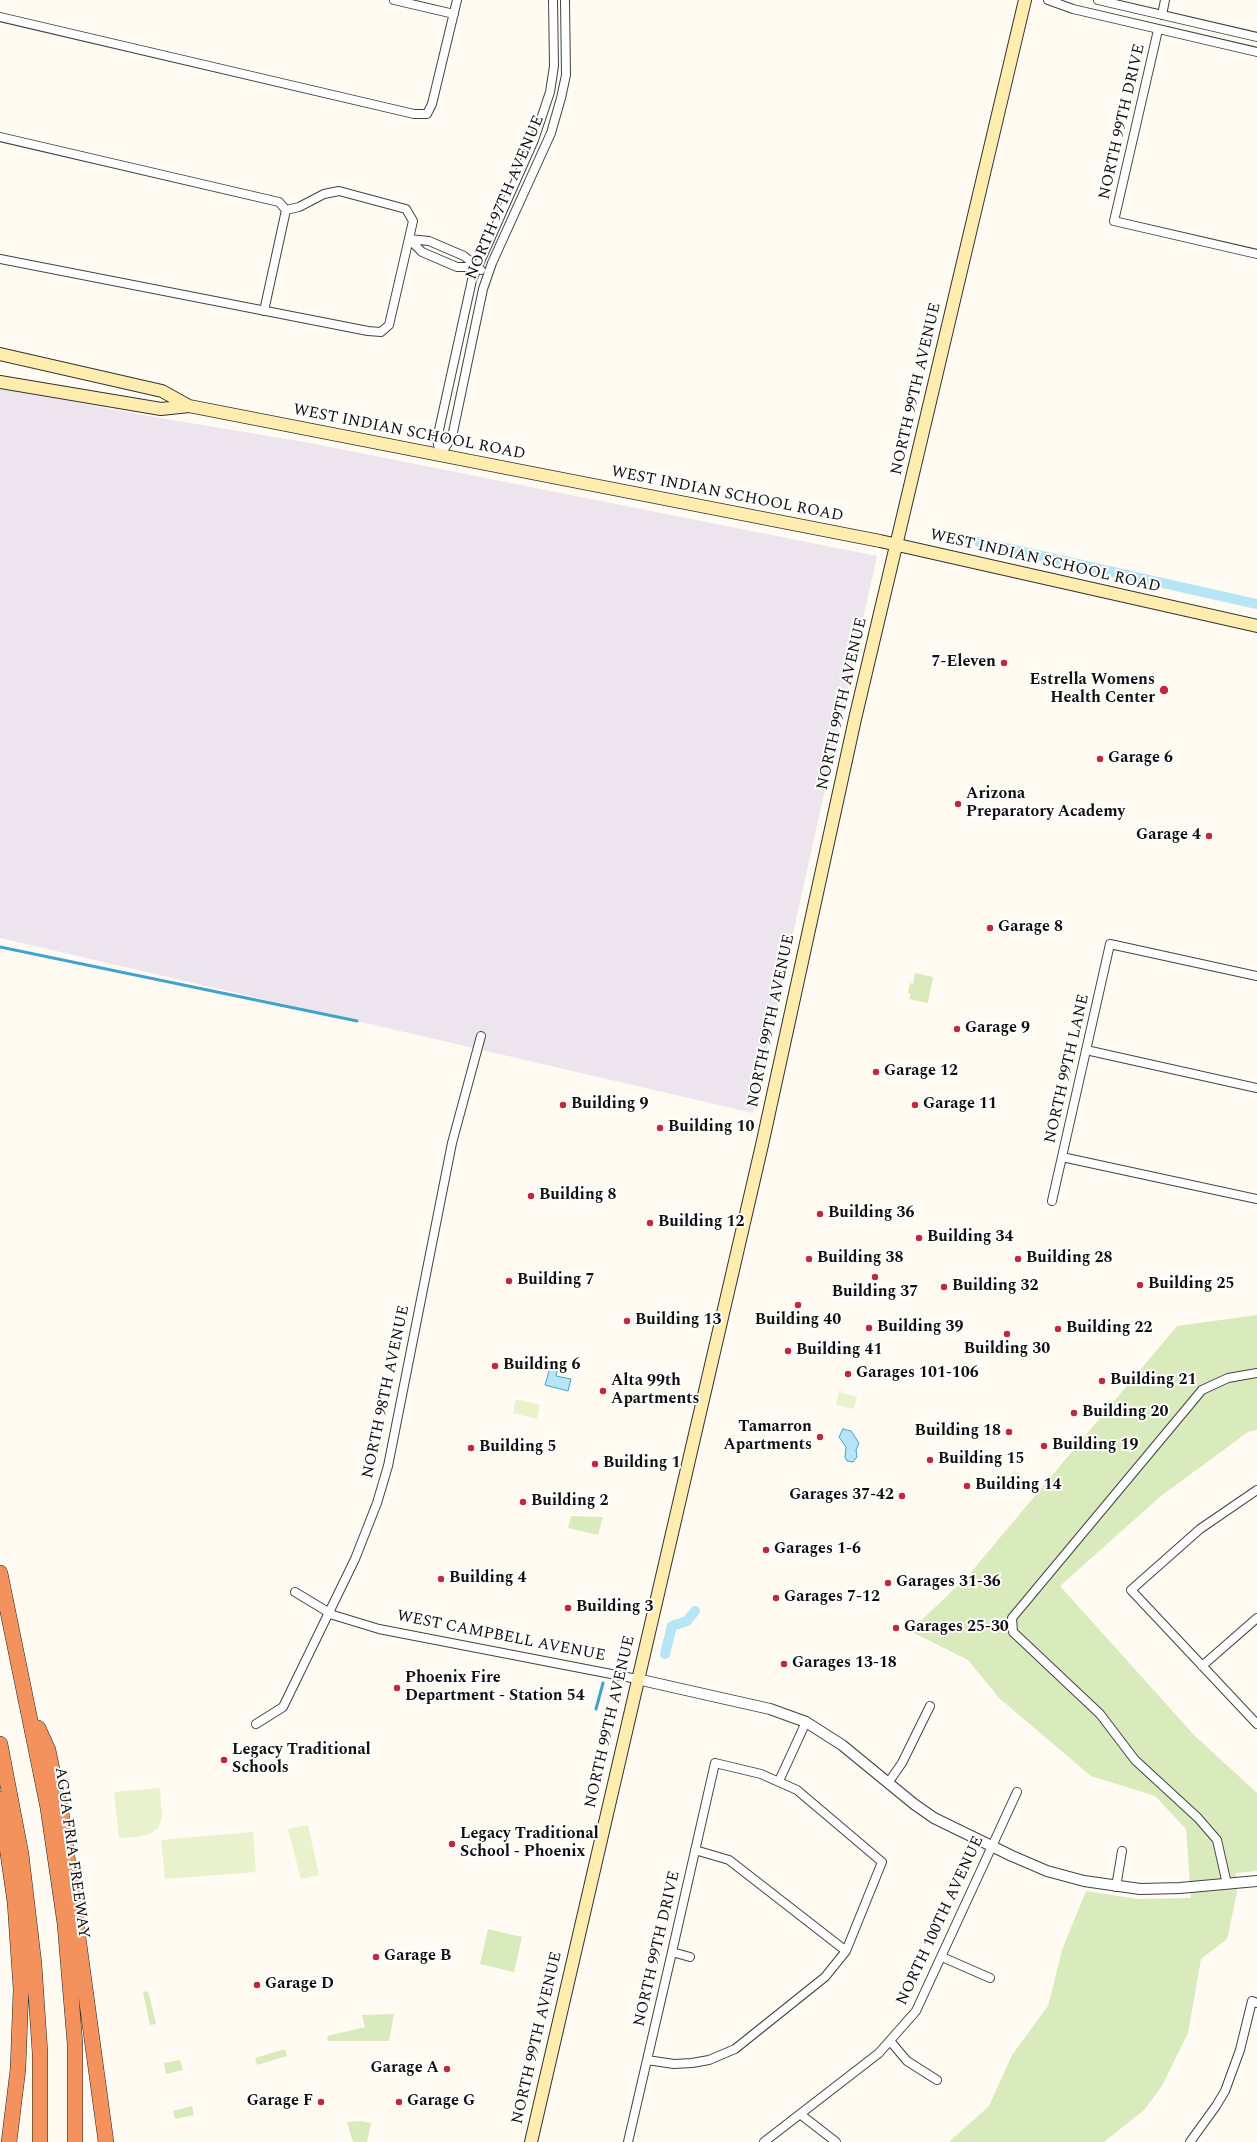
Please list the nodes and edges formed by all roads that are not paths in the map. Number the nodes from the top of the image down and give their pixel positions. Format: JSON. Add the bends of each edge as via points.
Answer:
{"nodes":[{"id":1,"x":394,"y":0,"type":"edge"},
{"id":2,"x":457,"y":0,"type":"edge"},
{"id":3,"x":553,"y":0,"type":"edge"},
{"id":4,"x":565,"y":0,"type":"edge"},
{"id":5,"x":1025,"y":0,"type":"edge"},
{"id":6,"x":1048,"y":0,"type":"edge"},
{"id":7,"x":1098,"y":0,"type":"edge"},
{"id":8,"x":1165,"y":0,"type":"edge"},
{"id":9,"x":454,"y":14,"type":"junction"},
{"id":10,"x":1162,"y":15,"type":"junction"},
{"id":11,"x":0,"y":17,"type":"edge"},
{"id":12,"x":1158,"y":30,"type":"junction"},
{"id":13,"x":1257,"y":37,"type":"edge"},
{"id":14,"x":1257,"y":52,"type":"edge"},
{"id":15,"x":550,"y":92,"type":"junction"},
{"id":16,"x":561,"y":98,"type":"junction"},
{"id":17,"x":0,"y":137,"type":"edge"},
{"id":18,"x":286,"y":210,"type":"junction"},
{"id":19,"x":409,"y":239,"type":"junction"},
{"id":20,"x":1257,"y":254,"type":"edge"},
{"id":21,"x":0,"y":260,"type":"edge"},
{"id":22,"x":477,"y":267,"type":"junction"},
{"id":23,"x":488,"y":274,"type":"junction"},
{"id":24,"x":264,"y":311,"type":"junction"},
{"id":25,"x":0,"y":354,"type":"edge"},
{"id":26,"x":0,"y":382,"type":"edge"},
{"id":27,"x":189,"y":406,"type":"junction"},
{"id":28,"x":440,"y":455,"type":"junction"},
{"id":29,"x":896,"y":545,"type":"junction"},
{"id":30,"x":1257,"y":626,"type":"edge"},
{"id":31,"x":1257,"y":976,"type":"edge"},
{"id":32,"x":481,"y":1036,"type":"dead end"},
{"id":33,"x":1086,"y":1050,"type":"junction"},
{"id":34,"x":1257,"y":1088,"type":"edge"},
{"id":35,"x":1062,"y":1157,"type":"junction"},
{"id":36,"x":1257,"y":1199,"type":"edge"},
{"id":37,"x":1052,"y":1201,"type":"dead end"},
{"id":38,"x":1257,"y":1373,"type":"edge"},
{"id":39,"x":1257,"y":1490,"type":"edge"},
{"id":40,"x":0,"y":1574,"type":"edge"},
{"id":41,"x":295,"y":1592,"type":"dead end"},
{"id":42,"x":329,"y":1612,"type":"junction"},
{"id":43,"x":1257,"y":1618,"type":"edge"},
{"id":44,"x":1202,"y":1666,"type":"junction"},
{"id":45,"x":637,"y":1679,"type":"junction"},
{"id":46,"x":930,"y":1706,"type":"dead end"},
{"id":47,"x":28,"y":1710,"type":"junction"},
{"id":48,"x":806,"y":1722,"type":"junction"},
{"id":49,"x":256,"y":1724,"type":"dead end"},
{"id":50,"x":1257,"y":1724,"type":"edge"},
{"id":51,"x":0,"y":1744,"type":"edge"},
{"id":52,"x":779,"y":1781,"type":"junction"},
{"id":53,"x":888,"y":1783,"type":"junction"},
{"id":54,"x":1017,"y":1792,"type":"dead end"},
{"id":55,"x":0,"y":1799,"type":"edge"},
{"id":56,"x":992,"y":1846,"type":"junction"},
{"id":57,"x":695,"y":1850,"type":"junction"},
{"id":58,"x":1122,"y":1851,"type":"dead end"},
{"id":59,"x":1257,"y":1881,"type":"edge"},
{"id":60,"x":1227,"y":1884,"type":"junction"},
{"id":61,"x":1116,"y":1887,"type":"junction"},
{"id":62,"x":846,"y":1951,"type":"junction"},
{"id":63,"x":672,"y":1952,"type":"junction"},
{"id":64,"x":690,"y":1957,"type":"dead end"},
{"id":65,"x":942,"y":1957,"type":"junction"},
{"id":66,"x":990,"y":1978,"type":"dead end"},
{"id":67,"x":1254,"y":2002,"type":"edge"},
{"id":68,"x":891,"y":2042,"type":"junction"},
{"id":69,"x":647,"y":2060,"type":"junction"},
{"id":70,"x":937,"y":2080,"type":"dead end"},
{"id":71,"x":800,"y":2114,"type":"junction"},
{"id":72,"x":9,"y":2142,"type":"edge"},
{"id":73,"x":40,"y":2142,"type":"edge"},
{"id":74,"x":75,"y":2142,"type":"edge"},
{"id":75,"x":106,"y":2142,"type":"edge"},
{"id":76,"x":531,"y":2142,"type":"edge"},
{"id":77,"x":628,"y":2142,"type":"edge"},
{"id":78,"x":764,"y":2142,"type":"edge"},
{"id":79,"x":836,"y":2142,"type":"edge"},
{"id":80,"x":1190,"y":2142,"type":"edge"}],
"edges":[{"from":1,"to":9,"type":"street"},
{"from":2,"to":9,"type":"street"},
{"from":3,"to":15,"type":"street","name":"NORTH 97TH AVENUE","via":[[554,66]]},
{"from":4,"to":16,"type":"street","name":"NORTH 97TH AVENUE","via":[[566,75]]},
{"from":5,"to":29,"type":"main road","name":"NORTH 99TH AVENUE"},
{"from":6,"to":12,"type":"street","via":[[1073,10]]},
{"from":7,"to":10,"type":"street"},
{"from":8,"to":10,"type":"street"},
{"from":9,"to":11,"type":"street","via":[[432,104],[427,114],[407,112]]},
{"from":10,"to":13,"type":"street"},
{"from":12,"to":14,"type":"street"},
{"from":12,"to":20,"type":"street","name":"NORTH 99TH DRIVE","via":[[1114,221]]},
{"from":15,"to":16,"type":"street"},
{"from":15,"to":22,"type":"street","name":"NORTH 97TH AVENUE","via":[[534,140]]},
{"from":16,"to":23,"type":"street","name":"NORTH 97TH AVENUE","via":[[551,132]]},
{"from":17,"to":18,"type":"street","via":[[279,202]]},
{"from":18,"to":19,"type":"street","via":[[324,194],[339,191],[406,209],[413,221]]},
{"from":18,"to":24,"type":"street"},
{"from":19,"to":22,"type":"street","via":[[429,241],[464,256]]},
{"from":19,"to":22,"type":"street","via":[[422,252],[457,267]]},
{"from":19,"to":24,"type":"street","via":[[389,325],[382,332],[368,332]]},
{"from":21,"to":24,"type":"street"},
{"from":22,"to":23,"type":"street"},
{"from":22,"to":28,"type":"street","name":"NORTH 97TH AVENUE","via":[[465,305],[438,439]]},
{"from":23,"to":28,"type":"street","name":"NORTH 97TH AVENUE","via":[[478,308],[452,437]]},
{"from":25,"to":27,"type":"main road","name":"WEST INDIAN SCHOOL ROAD","via":[[162,392]]},
{"from":26,"to":27,"type":"main road","name":"WEST INDIAN SCHOOL ROAD","via":[[161,409]]},
{"from":27,"to":28,"type":"main road","name":"WEST INDIAN SCHOOL ROAD"},
{"from":28,"to":29,"type":"main road","name":"WEST INDIAN SCHOOL ROAD"},
{"from":29,"to":30,"type":"main road","name":"WEST INDIAN SCHOOL ROAD"},
{"from":29,"to":45,"type":"main road","name":"NORTH 99TH AVENUE","via":[[855,719],[762,1145]]},
{"from":31,"to":33,"type":"street","name":"NORTH 99TH LANE","via":[[1110,944]]},
{"from":32,"to":42,"type":"street","name":"NORTH 98TH AVENUE","via":[[452,1143],[388,1466],[377,1503],[355,1559]]},
{"from":33,"to":34,"type":"street"},
{"from":33,"to":35,"type":"street","name":"NORTH 99TH LANE"},
{"from":35,"to":36,"type":"street"},
{"from":35,"to":37,"type":"street","name":"NORTH 99TH LANE"},
{"from":38,"to":60,"type":"street","via":[[1228,1378],[1202,1390],[1012,1618],[1013,1632],[1100,1714],[1135,1760],[1198,1818],[1217,1840]]},
{"from":39,"to":44,"type":"street","via":[[1200,1529],[1131,1590]]},
{"from":40,"to":47,"type":"highway","name":"AGUA FRIA FREEWAY"},
{"from":41,"to":42,"type":"street","name":"WEST CAMPBELL AVENUE"},
{"from":42,"to":45,"type":"street","name":"WEST CAMPBELL AVENUE","via":[[346,1620],[379,1629]]},
{"from":42,"to":49,"type":"street","name":"NORTH 98TH AVENUE","via":[[283,1707]]},
{"from":43,"to":44,"type":"street"},
{"from":44,"to":50,"type":"street"},
{"from":45,"to":48,"type":"street","name":"WEST CAMPBELL AVENUE","via":[[770,1709]]},
{"from":45,"to":76,"type":"main road","name":"NORTH 99TH AVENUE"},
{"from":46,"to":53,"type":"street","via":[[902,1763]]},
{"from":47,"to":74,"type":"highway","name":"AGUA FRIA FREEWAY","via":[[48,1808],[65,1924],[74,2037]]},
{"from":47,"to":75,"type":"highway","via":[[48,1750],[61,1812]]},
{"from":48,"to":52,"type":"street"},
{"from":48,"to":53,"type":"street","name":"WEST CAMPBELL AVENUE","via":[[842,1745]]},
{"from":51,"to":73,"type":"highway","via":[[20,1847],[34,1964],[40,2053]]},
{"from":52,"to":57,"type":"street","name":"NORTH 99TH DRIVE","via":[[715,1763]]},
{"from":52,"to":62,"type":"street","via":[[812,1801],[882,1862]]},
{"from":53,"to":56,"type":"street","name":"WEST CAMPBELL AVENUE","via":[[934,1818]]},
{"from":54,"to":56,"type":"street","name":"NORTH 100TH AVENUE"},
{"from":55,"to":72,"type":"highway","via":[[15,1902],[21,1989],[18,2069]]},
{"from":56,"to":61,"type":"street","name":"WEST CAMPBELL AVENUE","via":[[1047,1870]]},
{"from":56,"to":65,"type":"street","name":"NORTH 100TH AVENUE"},
{"from":57,"to":62,"type":"street","via":[[729,1860]]},
{"from":57,"to":63,"type":"street","name":"NORTH 99TH DRIVE"},
{"from":58,"to":61,"type":"street"},
{"from":59,"to":60,"type":"street","name":"WEST CAMPBELL AVENUE"},
{"from":60,"to":61,"type":"street","name":"WEST CAMPBELL AVENUE","via":[[1154,1889]]},
{"from":62,"to":69,"type":"street","via":[[825,1977],[735,2049],[722,2056],[692,2063],[674,2064]]},
{"from":63,"to":64,"type":"street"},
{"from":63,"to":69,"type":"street","name":"NORTH 99TH DRIVE"},
{"from":65,"to":66,"type":"street"},
{"from":65,"to":68,"type":"street","name":"NORTH 100TH AVENUE","via":[[916,2012]]},
{"from":67,"to":80,"type":"street","via":[[1233,2074],[1216,2106]]},
{"from":68,"to":70,"type":"street","via":[[907,2061]]},
{"from":68,"to":71,"type":"street","name":"NORTH 100TH AVENUE"},
{"from":69,"to":77,"type":"street","name":"NORTH 99TH DRIVE"},
{"from":71,"to":78,"type":"street","name":"NORTH 100TH AVENUE"},
{"from":71,"to":79,"type":"street"}]}
